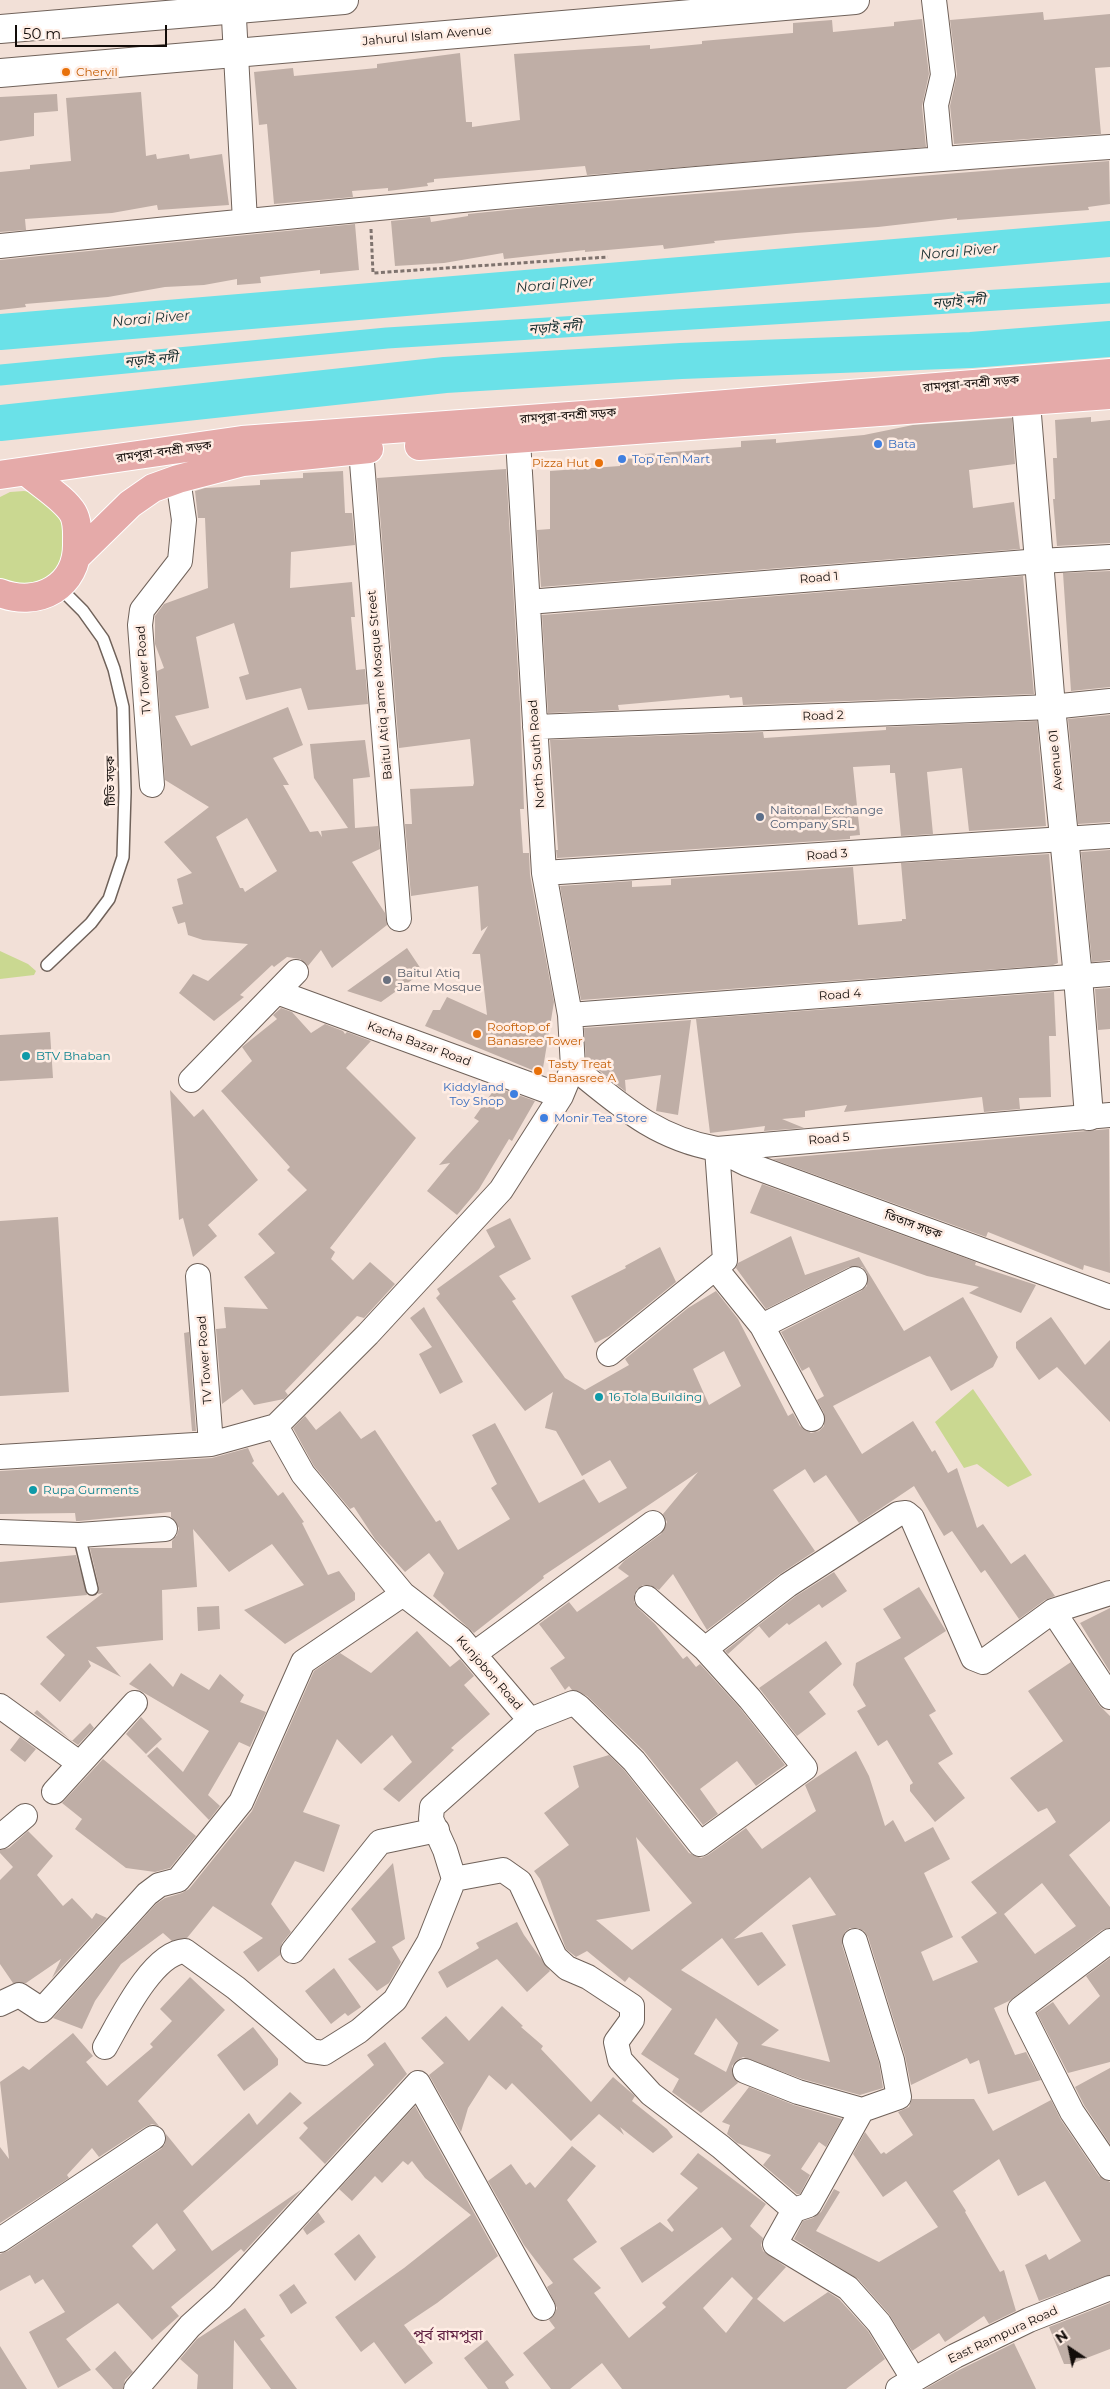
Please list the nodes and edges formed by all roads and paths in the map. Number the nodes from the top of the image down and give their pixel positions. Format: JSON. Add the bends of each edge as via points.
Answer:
{"nodes":[{"id":1,"x":344,"y":0,"type":"edge"},
{"id":2,"x":855,"y":0,"type":"edge"},
{"id":3,"x":934,"y":0,"type":"edge"},
{"id":4,"x":233,"y":4,"type":"edge"},
{"id":5,"x":88,"y":21,"type":"junction"},
{"id":6,"x":0,"y":29,"type":"edge"},
{"id":7,"x":235,"y":52,"type":"junction"},
{"id":8,"x":93,"y":65,"type":"junction"},
{"id":9,"x":0,"y":73,"type":"edge"},
{"id":10,"x":1110,"y":147,"type":"edge"},
{"id":11,"x":941,"y":158,"type":"junction"},
{"id":12,"x":370,"y":209,"type":"junction"},
{"id":13,"x":245,"y":221,"type":"junction"},
{"id":14,"x":0,"y":246,"type":"edge"},
{"id":15,"x":608,"y":257,"type":"dead end"},
{"id":16,"x":1110,"y":373,"type":"edge"},
{"id":17,"x":1110,"y":395,"type":"edge"},
{"id":18,"x":1026,"y":403,"type":"junction"},
{"id":19,"x":518,"y":440,"type":"junction"},
{"id":20,"x":361,"y":450,"type":"junction"},
{"id":21,"x":27,"y":472,"type":"junction"},
{"id":22,"x":0,"y":475,"type":"edge"},
{"id":23,"x":178,"y":479,"type":"junction"},
{"id":24,"x":78,"y":555,"type":"junction"},
{"id":25,"x":1110,"y":557,"type":"edge"},
{"id":26,"x":1040,"y":560,"type":"junction"},
{"id":27,"x":59,"y":587,"type":"junction"},
{"id":28,"x":0,"y":593,"type":"edge"},
{"id":29,"x":528,"y":602,"type":"junction"},
{"id":30,"x":1110,"y":701,"type":"edge"},
{"id":31,"x":1051,"y":707,"type":"junction"},
{"id":32,"x":535,"y":727,"type":"junction"},
{"id":33,"x":152,"y":785,"type":"dead end"},
{"id":34,"x":1110,"y":836,"type":"edge"},
{"id":35,"x":1064,"y":841,"type":"junction"},
{"id":36,"x":544,"y":873,"type":"junction"},
{"id":37,"x":399,"y":919,"type":"dead end"},
{"id":38,"x":47,"y":965,"type":"dead end"},
{"id":39,"x":296,"y":972,"type":"dead end"},
{"id":40,"x":1110,"y":974,"type":"edge"},
{"id":41,"x":1078,"y":977,"type":"junction"},
{"id":42,"x":277,"y":992,"type":"junction"},
{"id":43,"x":570,"y":1015,"type":"junction"},
{"id":44,"x":573,"y":1067,"type":"junction"},
{"id":45,"x":191,"y":1080,"type":"dead end"},
{"id":46,"x":561,"y":1096,"type":"junction"},
{"id":47,"x":1099,"y":1115,"type":"edge"},
{"id":48,"x":717,"y":1149,"type":"junction"},
{"id":49,"x":716,"y":1269,"type":"junction"},
{"id":50,"x":198,"y":1276,"type":"dead end"},
{"id":51,"x":855,"y":1279,"type":"dead end"},
{"id":52,"x":1110,"y":1297,"type":"edge"},
{"id":53,"x":762,"y":1326,"type":"junction"},
{"id":54,"x":609,"y":1354,"type":"dead end"},
{"id":55,"x":812,"y":1418,"type":"dead end"},
{"id":56,"x":276,"y":1426,"type":"junction"},
{"id":57,"x":211,"y":1444,"type":"junction"},
{"id":58,"x":0,"y":1457,"type":"edge"},
{"id":59,"x":654,"y":1523,"type":"dead end"},
{"id":60,"x":165,"y":1529,"type":"dead end"},
{"id":61,"x":0,"y":1532,"type":"edge"},
{"id":62,"x":79,"y":1535,"type":"junction"},
{"id":63,"x":92,"y":1589,"type":"dead end"},
{"id":64,"x":1110,"y":1592,"type":"edge"},
{"id":65,"x":403,"y":1594,"type":"junction"},
{"id":66,"x":647,"y":1598,"type":"dead end"},
{"id":67,"x":1053,"y":1611,"type":"junction"},
{"id":68,"x":705,"y":1649,"type":"junction"},
{"id":69,"x":474,"y":1654,"type":"junction"},
{"id":70,"x":1110,"y":1697,"type":"edge"},
{"id":71,"x":135,"y":1703,"type":"dead end"},
{"id":72,"x":0,"y":1706,"type":"edge"},
{"id":73,"x":530,"y":1720,"type":"junction"},
{"id":74,"x":79,"y":1762,"type":"junction"},
{"id":75,"x":54,"y":1792,"type":"dead end"},
{"id":76,"x":25,"y":1816,"type":"dead end"},
{"id":77,"x":437,"y":1830,"type":"junction"},
{"id":78,"x":0,"y":1837,"type":"edge"},
{"id":79,"x":454,"y":1879,"type":"junction"},
{"id":80,"x":855,"y":1941,"type":"dead end"},
{"id":81,"x":1110,"y":1941,"type":"edge"},
{"id":82,"x":293,"y":1951,"type":"dead end"},
{"id":83,"x":0,"y":2004,"type":"edge"},
{"id":84,"x":105,"y":2047,"type":"dead end"},
{"id":85,"x":745,"y":2071,"type":"dead end"},
{"id":86,"x":862,"y":2110,"type":"junction"},
{"id":87,"x":153,"y":2138,"type":"dead end"},
{"id":88,"x":1110,"y":2168,"type":"edge"},
{"id":89,"x":794,"y":2210,"type":"junction"},
{"id":90,"x":0,"y":2240,"type":"edge"},
{"id":91,"x":1110,"y":2288,"type":"edge"},
{"id":92,"x":543,"y":2308,"type":"dead end"},
{"id":93,"x":906,"y":2385,"type":"edge"},
{"id":94,"x":136,"y":2389,"type":"edge"}],
"edges":[{"from":1,"to":4,"type":"street"},
{"from":2,"to":7,"type":"street","name":"Jahurul Islam Avenue"},
{"from":3,"to":11,"type":"street","via":[[943,75],[936,105]]},
{"from":4,"to":5,"type":"street"},
{"from":4,"to":7,"type":"street"},
{"from":5,"to":6,"type":"street"},
{"from":5,"to":8,"type":"street"},
{"from":7,"to":8,"type":"street","name":"Jahurul Islam Avenue"},
{"from":7,"to":13,"type":"street"},
{"from":8,"to":9,"type":"street","name":"Jahurul Islam Avenue"},
{"from":10,"to":11,"type":"street"},
{"from":11,"to":12,"type":"street"},
{"from":12,"to":13,"type":"street"},
{"from":12,"to":15,"type":"path","via":[[373,273]]},
{"from":13,"to":14,"type":"street"},
{"from":16,"to":21,"type":"main road","name":"রামপুরা-বনশ্রী সড়ক","via":[[242,440]]},
{"from":17,"to":18,"type":"main road","name":"রামপুরা-বনশ্রী সড়ক"},
{"from":18,"to":19,"type":"main road","name":"রামপুরা-বনশ্রী সড়ক"},
{"from":18,"to":26,"type":"street","name":"Avenue 01"},
{"from":19,"to":20,"type":"main road","name":"রামপুরা-বনশ্রী সড়ক"},
{"from":19,"to":29,"type":"street","name":"North South Road"},
{"from":20,"to":23,"type":"main road","name":"রামপুরা-বনশ্রী সড়ক","via":[[243,462]]},
{"from":20,"to":37,"type":"street","name":"Baitul Atiq Jame Mosque Street"},
{"from":21,"to":22,"type":"main road","name":"রামপুরা-বনশ্রী সড়ক"},
{"from":21,"to":24,"type":"main road","via":[[73,513]]},
{"from":23,"to":24,"type":"main road","name":"রামপুরা-বনশ্রী সড়ক","via":[[153,488],[130,504]]},
{"from":23,"to":33,"type":"street","name":"TV Tower Road","via":[[184,520],[180,561],[142,610],[140,625]]},
{"from":24,"to":27,"type":"main road"},
{"from":25,"to":26,"type":"street","name":"Road 1"},
{"from":26,"to":29,"type":"street","name":"Road 1"},
{"from":26,"to":31,"type":"street","name":"Avenue 01"},
{"from":27,"to":28,"type":"main road","via":[[42,596],[27,598]]},
{"from":27,"to":38,"type":"lane","name":"টিভি সড়ক","via":[[83,610],[103,639],[114,669],[122,707],[124,832],[123,857],[109,900],[91,923]]},
{"from":29,"to":32,"type":"street","name":"North South Road"},
{"from":30,"to":31,"type":"street","name":"Road 2"},
{"from":31,"to":32,"type":"street","name":"Road 2"},
{"from":31,"to":35,"type":"street","name":"Avenue 01"},
{"from":32,"to":36,"type":"street","name":"North South Road"},
{"from":34,"to":35,"type":"street","name":"Road 3"},
{"from":35,"to":36,"type":"street","name":"Road 3"},
{"from":35,"to":41,"type":"street","name":"Avenue 01"},
{"from":36,"to":43,"type":"street","name":"North South Road"},
{"from":39,"to":42,"type":"street"},
{"from":40,"to":41,"type":"street","name":"Road 4"},
{"from":41,"to":43,"type":"street","name":"Road 4"},
{"from":41,"to":47,"type":"street","name":"Avenue 01"},
{"from":42,"to":45,"type":"street"},
{"from":42,"to":46,"type":"street","name":"Kacha Bazar Road"},
{"from":43,"to":44,"type":"street","name":"North South Road"},
{"from":44,"to":46,"type":"street"},
{"from":44,"to":48,"type":"street","name":"Road 5","via":[[649,1126],[693,1144]]},
{"from":46,"to":56,"type":"street","via":[[500,1190],[368,1334]]},
{"from":47,"to":48,"type":"street","name":"Road 5"},
{"from":48,"to":49,"type":"street","via":[[725,1260]]},
{"from":48,"to":52,"type":"street","name":"তিতাস সড়ক","via":[[747,1164]]},
{"from":49,"to":53,"type":"street"},
{"from":49,"to":54,"type":"street"},
{"from":50,"to":57,"type":"street","name":"TV Tower Road"},
{"from":51,"to":53,"type":"street"},
{"from":53,"to":55,"type":"street"},
{"from":56,"to":57,"type":"street"},
{"from":56,"to":65,"type":"street","name":"Kunjobon Road","via":[[303,1474]]},
{"from":57,"to":58,"type":"street"},
{"from":59,"to":69,"type":"street"},
{"from":60,"to":62,"type":"street"},
{"from":61,"to":62,"type":"street"},
{"from":62,"to":63,"type":"lane"},
{"from":64,"to":67,"type":"street"},
{"from":65,"to":69,"type":"street","name":"Kunjobon Road","via":[[460,1638]]},
{"from":65,"to":83,"type":"street","via":[[303,1662],[241,1802],[178,1880],[158,1885],[147,1894],[42,2010],[19,1995]]},
{"from":66,"to":68,"type":"street"},
{"from":67,"to":68,"type":"street","via":[[983,1662],[973,1658],[912,1518],[906,1512],[898,1514],[788,1585]]},
{"from":67,"to":70,"type":"street"},
{"from":68,"to":73,"type":"street","name":"Kunjobon Road","via":[[750,1698],[805,1768],[700,1844],[634,1761],[579,1707],[572,1703]]},
{"from":69,"to":73,"type":"street","name":"Kunjobon Road"},
{"from":71,"to":74,"type":"street"},
{"from":72,"to":74,"type":"street"},
{"from":73,"to":77,"type":"street","via":[[432,1807],[431,1819]]},
{"from":74,"to":75,"type":"street"},
{"from":76,"to":78,"type":"street"},
{"from":77,"to":79,"type":"street"},
{"from":77,"to":82,"type":"street","via":[[380,1842]]},
{"from":79,"to":84,"type":"street","via":[[429,1942],[395,2000],[359,2031],[324,2053],[311,2051],[236,1988],[185,1951],[175,1952],[167,1958],[140,1986]]},
{"from":79,"to":89,"type":"street","via":[[503,1870],[520,1882],[555,1957],[567,1968],[588,1977],[632,2006],[632,2020],[616,2042],[620,2060],[651,2094]]},
{"from":80,"to":86,"type":"street","via":[[892,2060],[899,2097]]},
{"from":81,"to":88,"type":"street","via":[[1020,2009],[1072,2112]]},
{"from":85,"to":86,"type":"street","via":[[798,2092]]},
{"from":86,"to":89,"type":"street","via":[[809,2205]]},
{"from":87,"to":90,"type":"street"},
{"from":89,"to":93,"type":"street","via":[[775,2244],[848,2288],[879,2323]]},
{"from":91,"to":93,"type":"street","name":"East Rampura Road","via":[[1029,2320],[955,2356]]},
{"from":92,"to":94,"type":"street","via":[[418,2084],[222,2297],[190,2326]]}]}
